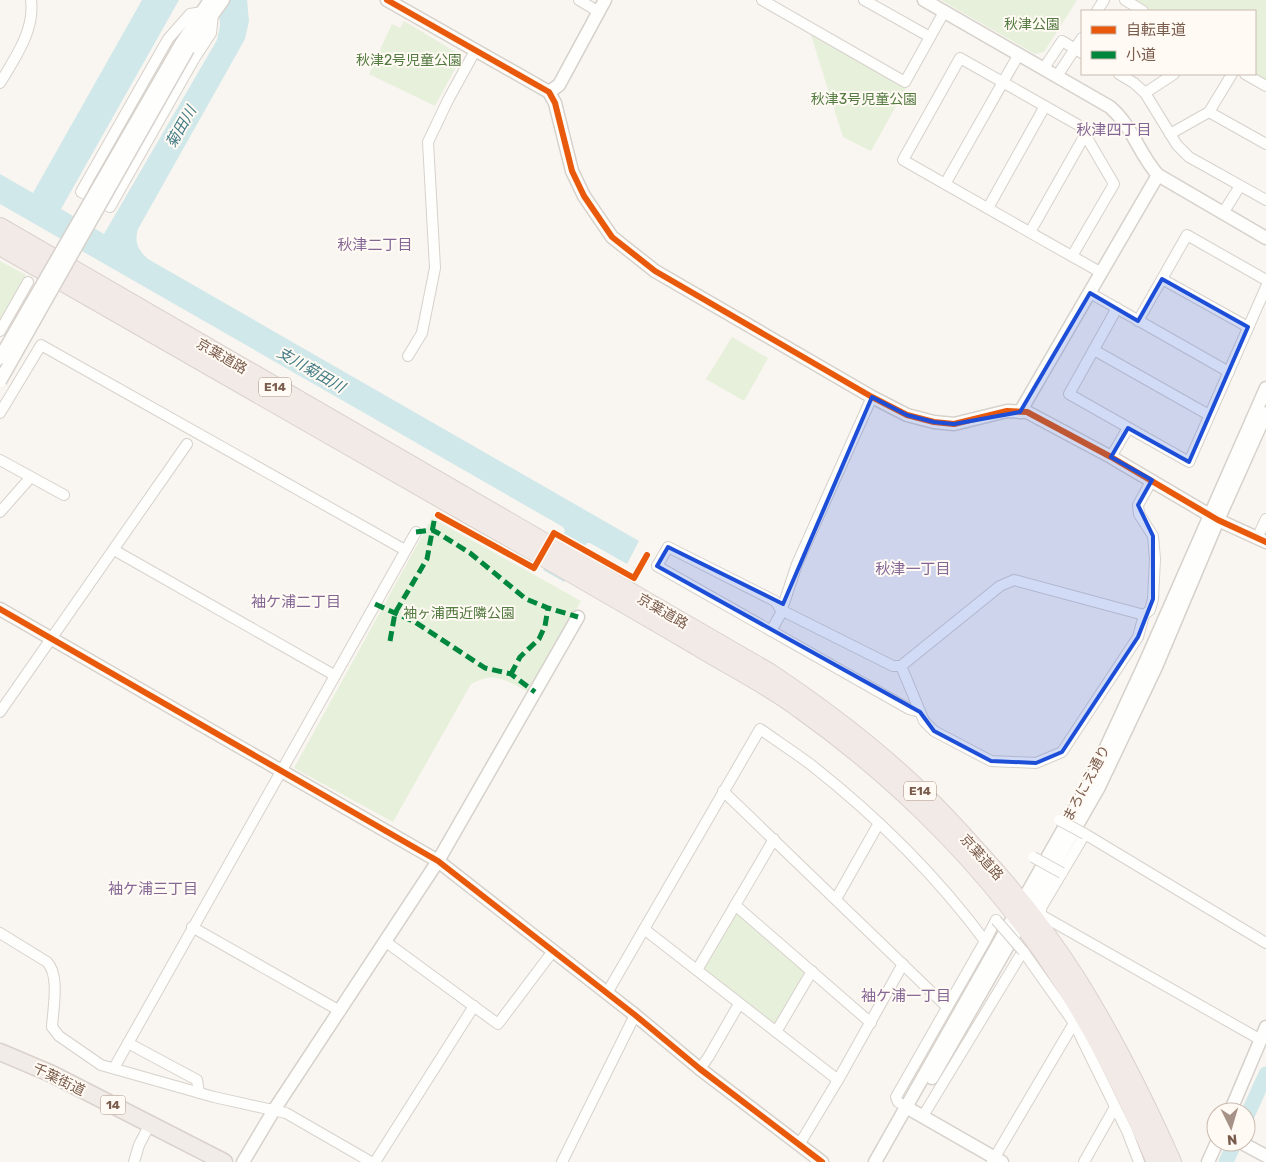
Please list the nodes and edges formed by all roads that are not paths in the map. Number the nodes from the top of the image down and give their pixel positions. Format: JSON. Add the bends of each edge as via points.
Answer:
{"nodes":[{"id":1,"x":31,"y":0,"type":"edge"},
{"id":2,"x":210,"y":0,"type":"edge"},
{"id":3,"x":223,"y":0,"type":"edge"},
{"id":4,"x":387,"y":0,"type":"edge"},
{"id":5,"x":579,"y":0,"type":"edge"},
{"id":6,"x":605,"y":0,"type":"edge"},
{"id":7,"x":762,"y":0,"type":"edge"},
{"id":8,"x":864,"y":0,"type":"edge"},
{"id":9,"x":924,"y":0,"type":"edge"},
{"id":10,"x":1125,"y":0,"type":"edge"},
{"id":11,"x":1141,"y":10,"type":"edge"},
{"id":12,"x":599,"y":12,"type":"junction"},
{"id":13,"x":944,"y":12,"type":"junction"},
{"id":14,"x":207,"y":13,"type":"junction"},
{"id":15,"x":930,"y":37,"type":"junction"},
{"id":16,"x":185,"y":47,"type":"junction"},
{"id":17,"x":475,"y":51,"type":"junction"},
{"id":18,"x":1079,"y":51,"type":"edge"},
{"id":19,"x":1019,"y":54,"type":"junction"},
{"id":20,"x":1044,"y":68,"type":"junction"},
{"id":21,"x":1121,"y":75,"type":"edge"},
{"id":22,"x":1172,"y":75,"type":"edge"},
{"id":23,"x":1231,"y":75,"type":"edge"},
{"id":24,"x":1247,"y":75,"type":"edge"},
{"id":25,"x":1057,"y":76,"type":"junction"},
{"id":26,"x":1003,"y":82,"type":"junction"},
{"id":27,"x":0,"y":83,"type":"edge"},
{"id":28,"x":1266,"y":86,"type":"edge"},
{"id":29,"x":549,"y":92,"type":"junction"},
{"id":30,"x":1144,"y":92,"type":"junction"},
{"id":31,"x":1045,"y":106,"type":"junction"},
{"id":32,"x":1209,"y":112,"type":"junction"},
{"id":33,"x":1170,"y":134,"type":"junction"},
{"id":34,"x":1085,"y":135,"type":"junction"},
{"id":35,"x":1266,"y":144,"type":"edge"},
{"id":36,"x":1158,"y":175,"type":"junction"},
{"id":37,"x":945,"y":184,"type":"junction"},
{"id":38,"x":1240,"y":186,"type":"junction"},
{"id":39,"x":1266,"y":200,"type":"edge"},
{"id":40,"x":988,"y":208,"type":"junction"},
{"id":41,"x":1223,"y":213,"type":"junction"},
{"id":42,"x":0,"y":227,"type":"edge"},
{"id":43,"x":1030,"y":232,"type":"junction"},
{"id":44,"x":1266,"y":238,"type":"edge"},
{"id":45,"x":0,"y":246,"type":"edge"},
{"id":46,"x":1072,"y":256,"type":"junction"},
{"id":47,"x":1100,"y":272,"type":"junction"},
{"id":48,"x":1162,"y":279,"type":"junction"},
{"id":49,"x":1266,"y":280,"type":"edge"},
{"id":50,"x":28,"y":282,"type":"dead end"},
{"id":51,"x":1266,"y":287,"type":"edge"},
{"id":52,"x":1090,"y":293,"type":"junction"},
{"id":53,"x":1117,"y":308,"type":"junction"},
{"id":54,"x":1138,"y":320,"type":"junction"},
{"id":55,"x":1248,"y":327,"type":"junction"},
{"id":56,"x":0,"y":331,"type":"edge"},
{"id":57,"x":1094,"y":350,"type":"junction"},
{"id":58,"x":408,"y":356,"type":"dead end"},
{"id":59,"x":0,"y":358,"type":"edge"},
{"id":60,"x":1228,"y":372,"type":"junction"},
{"id":61,"x":0,"y":381,"type":"edge"},
{"id":62,"x":1266,"y":388,"type":"edge"},
{"id":63,"x":872,"y":397,"type":"junction"},
{"id":64,"x":1020,"y":412,"type":"junction"},
{"id":65,"x":1266,"y":412,"type":"edge"},
{"id":66,"x":0,"y":413,"type":"edge"},
{"id":67,"x":1209,"y":415,"type":"junction"},
{"id":68,"x":1128,"y":428,"type":"junction"},
{"id":69,"x":187,"y":444,"type":"dead end"},
{"id":70,"x":1110,"y":457,"type":"junction"},
{"id":71,"x":0,"y":460,"type":"edge"},
{"id":72,"x":30,"y":478,"type":"junction"},
{"id":73,"x":1152,"y":480,"type":"junction"},
{"id":74,"x":64,"y":495,"type":"dead end"},
{"id":75,"x":0,"y":512,"type":"edge"},
{"id":76,"x":1214,"y":517,"type":"junction"},
{"id":77,"x":1266,"y":519,"type":"edge"},
{"id":78,"x":416,"y":532,"type":"dead end"},
{"id":79,"x":1262,"y":540,"type":"edge"},
{"id":80,"x":114,"y":550,"type":"junction"},
{"id":81,"x":405,"y":550,"type":"junction"},
{"id":82,"x":547,"y":552,"type":"junction"},
{"id":83,"x":0,"y":608,"type":"edge"},
{"id":84,"x":781,"y":610,"type":"junction"},
{"id":85,"x":1144,"y":615,"type":"junction"},
{"id":86,"x":578,"y":616,"type":"dead end"},
{"id":87,"x":771,"y":631,"type":"junction"},
{"id":88,"x":52,"y":639,"type":"junction"},
{"id":89,"x":901,"y":666,"type":"junction"},
{"id":90,"x":334,"y":675,"type":"junction"},
{"id":91,"x":0,"y":712,"type":"edge"},
{"id":92,"x":920,"y":712,"type":"junction"},
{"id":93,"x":281,"y":771,"type":"junction"},
{"id":94,"x":723,"y":791,"type":"junction"},
{"id":95,"x":1058,"y":820,"type":"dead end"},
{"id":96,"x":879,"y":823,"type":"junction"},
{"id":97,"x":1085,"y":834,"type":"junction"},
{"id":98,"x":774,"y":839,"type":"junction"},
{"id":99,"x":1033,"y":857,"type":"dead end"},
{"id":100,"x":438,"y":862,"type":"junction"},
{"id":101,"x":1062,"y":873,"type":"junction"},
{"id":102,"x":836,"y":900,"type":"junction"},
{"id":103,"x":736,"y":905,"type":"junction"},
{"id":104,"x":1021,"y":912,"type":"junction"},
{"id":105,"x":192,"y":927,"type":"junction"},
{"id":106,"x":644,"y":929,"type":"junction"},
{"id":107,"x":0,"y":933,"type":"edge"},
{"id":108,"x":985,"y":941,"type":"junction"},
{"id":109,"x":386,"y":942,"type":"junction"},
{"id":110,"x":1266,"y":943,"type":"edge"},
{"id":111,"x":553,"y":951,"type":"junction"},
{"id":112,"x":1023,"y":951,"type":"junction"},
{"id":113,"x":904,"y":964,"type":"junction"},
{"id":114,"x":697,"y":970,"type":"junction"},
{"id":115,"x":812,"y":971,"type":"junction"},
{"id":116,"x":607,"y":993,"type":"junction"},
{"id":117,"x":739,"y":1004,"type":"junction"},
{"id":118,"x":474,"y":1006,"type":"junction"},
{"id":119,"x":947,"y":1007,"type":"junction"},
{"id":120,"x":340,"y":1011,"type":"junction"},
{"id":121,"x":635,"y":1015,"type":"junction"},
{"id":122,"x":871,"y":1023,"type":"junction"},
{"id":123,"x":1074,"y":1023,"type":"junction"},
{"id":124,"x":1266,"y":1027,"type":"edge"},
{"id":125,"x":776,"y":1032,"type":"junction"},
{"id":126,"x":1261,"y":1040,"type":"junction"},
{"id":127,"x":128,"y":1043,"type":"junction"},
{"id":128,"x":0,"y":1052,"type":"edge"},
{"id":129,"x":114,"y":1068,"type":"junction"},
{"id":130,"x":700,"y":1068,"type":"junction"},
{"id":131,"x":838,"y":1080,"type":"junction"},
{"id":132,"x":199,"y":1093,"type":"junction"},
{"id":133,"x":1234,"y":1102,"type":"edge"},
{"id":134,"x":1115,"y":1106,"type":"junction"},
{"id":135,"x":274,"y":1110,"type":"junction"},
{"id":136,"x":914,"y":1111,"type":"junction"},
{"id":137,"x":150,"y":1124,"type":"junction"},
{"id":138,"x":1148,"y":1125,"type":"junction"},
{"id":139,"x":799,"y":1145,"type":"junction"},
{"id":140,"x":996,"y":1161,"type":"edge"},
{"id":141,"x":134,"y":1162,"type":"edge"},
{"id":142,"x":224,"y":1162,"type":"edge"},
{"id":143,"x":243,"y":1162,"type":"edge"},
{"id":144,"x":373,"y":1162,"type":"edge"},
{"id":145,"x":562,"y":1162,"type":"edge"},
{"id":146,"x":822,"y":1162,"type":"edge"},
{"id":147,"x":875,"y":1162,"type":"edge"},
{"id":148,"x":884,"y":1162,"type":"edge"},
{"id":149,"x":1084,"y":1162,"type":"edge"},
{"id":150,"x":1139,"y":1162,"type":"edge"},
{"id":151,"x":1156,"y":1162,"type":"edge"},
{"id":152,"x":1172,"y":1162,"type":"edge"}],
"edges":[{"from":1,"to":27,"type":"street","via":[[29,30]]},
{"from":2,"to":14,"type":"street"},
{"from":3,"to":14,"type":"street"},
{"from":4,"to":17,"type":"street"},
{"from":5,"to":12,"type":"street"},
{"from":6,"to":12,"type":"street"},
{"from":7,"to":15,"type":"street","via":[[905,82]]},
{"from":8,"to":15,"type":"street"},
{"from":9,"to":13,"type":"street"},
{"from":10,"to":11,"type":"street"},
{"from":12,"to":29,"type":"street","via":[[558,85]]},
{"from":13,"to":15,"type":"street"},
{"from":13,"to":19,"type":"street"},
{"from":14,"to":14,"type":"street","via":[[211,33],[110,207],[81,192],[168,39],[190,14]]},
{"from":14,"to":16,"type":"street"},
{"from":16,"to":59,"type":"street","bridge":true},
{"from":16,"to":61,"type":"street","bridge":true},
{"from":17,"to":29,"type":"street"},
{"from":17,"to":58,"type":"street","via":[[428,142],[435,268],[422,333]]},
{"from":18,"to":20,"type":"street","via":[[1062,41]]},
{"from":18,"to":25,"type":"street"},
{"from":19,"to":20,"type":"street"},
{"from":19,"to":26,"type":"street"},
{"from":20,"to":25,"type":"street"},
{"from":21,"to":30,"type":"street"},
{"from":22,"to":30,"type":"street"},
{"from":23,"to":32,"type":"street"},
{"from":24,"to":28,"type":"street"},
{"from":25,"to":36,"type":"street","via":[[1120,115]]},
{"from":26,"to":31,"type":"street"},
{"from":26,"to":37,"type":"street"},
{"from":26,"to":37,"type":"street","via":[[960,58],[903,160]]},
{"from":29,"to":63,"type":"street","via":[[572,171],[584,196],[612,237],[655,271]]},
{"from":30,"to":33,"type":"street"},
{"from":31,"to":34,"type":"street","via":[[1080,126]]},
{"from":31,"to":40,"type":"street"},
{"from":32,"to":33,"type":"street"},
{"from":32,"to":35,"type":"street"},
{"from":33,"to":38,"type":"street","via":[[1189,157]]},
{"from":34,"to":43,"type":"street"},
{"from":34,"to":46,"type":"street","via":[[1114,184]]},
{"from":36,"to":41,"type":"street"},
{"from":36,"to":47,"type":"street"},
{"from":37,"to":40,"type":"street"},
{"from":38,"to":39,"type":"street"},
{"from":38,"to":41,"type":"street"},
{"from":40,"to":43,"type":"street"},
{"from":41,"to":44,"type":"street"},
{"from":42,"to":82,"type":"highway","name":"京葉道路","number":"E14"},
{"from":43,"to":46,"type":"street"},
{"from":45,"to":82,"type":"highway","name":"京葉道路","number":"E14"},
{"from":46,"to":47,"type":"street"},
{"from":47,"to":52,"type":"street"},
{"from":48,"to":49,"type":"street","via":[[1187,234]]},
{"from":48,"to":54,"type":"street"},
{"from":48,"to":55,"type":"street"},
{"from":50,"to":56,"type":"street"},
{"from":51,"to":55,"type":"street"},
{"from":52,"to":53,"type":"street"},
{"from":52,"to":64,"type":"street"},
{"from":53,"to":54,"type":"street"},
{"from":53,"to":57,"type":"street"},
{"from":54,"to":60,"type":"street"},
{"from":55,"to":60,"type":"street"},
{"from":57,"to":67,"type":"street"},
{"from":57,"to":68,"type":"street","via":[[1069,394]]},
{"from":60,"to":67,"type":"street"},
{"from":62,"to":76,"type":"street","name":"まろにえ通り"},
{"from":63,"to":64,"type":"street","via":[[908,415],[934,422],[954,424],[1007,411]]},
{"from":63,"to":84,"type":"street","via":[[796,564]]},
{"from":64,"to":70,"type":"street","via":[[1027,412]]},
{"from":65,"to":76,"type":"street","name":"まろにえ通り"},
{"from":66,"to":81,"type":"street","via":[[41,345]]},
{"from":67,"to":68,"type":"street","via":[[1189,462]]},
{"from":68,"to":70,"type":"street"},
{"from":69,"to":80,"type":"street"},
{"from":70,"to":73,"type":"street"},
{"from":71,"to":72,"type":"street"},
{"from":72,"to":74,"type":"street"},
{"from":72,"to":75,"type":"street"},
{"from":73,"to":76,"type":"street"},
{"from":73,"to":85,"type":"street","via":[[1138,506],[1139,514],[1153,536],[1155,558],[1153,599],[1150,610]]},
{"from":76,"to":79,"type":"street"},
{"from":76,"to":104,"type":"street","name":"まろにえ通り","via":[[1090,782]]},
{"from":77,"to":79,"type":"street"},
{"from":78,"to":81,"type":"street"},
{"from":80,"to":88,"type":"street"},
{"from":80,"to":90,"type":"street"},
{"from":81,"to":90,"type":"street"},
{"from":82,"to":104,"type":"highway","name":"京葉道路","number":"E14","via":[[763,684],[836,735],[946,835]]},
{"from":83,"to":88,"type":"street"},
{"from":84,"to":87,"type":"street"},
{"from":84,"to":87,"type":"street","via":[[775,600],[668,547],[657,566]]},
{"from":84,"to":89,"type":"street","via":[[893,666]]},
{"from":85,"to":89,"type":"street","via":[[1014,580],[1000,586]]},
{"from":85,"to":92,"type":"street","via":[[1138,637],[1062,752],[1036,763],[991,761],[934,731]]},
{"from":86,"to":100,"type":"street"},
{"from":87,"to":92,"type":"street","via":[[909,709]]},
{"from":88,"to":91,"type":"street"},
{"from":88,"to":93,"type":"street"},
{"from":89,"to":92,"type":"street"},
{"from":90,"to":93,"type":"street"},
{"from":93,"to":100,"type":"street"},
{"from":93,"to":105,"type":"street"},
{"from":94,"to":96,"type":"street","via":[[760,729],[810,764]]},
{"from":94,"to":98,"type":"street"},
{"from":94,"to":106,"type":"street"},
{"from":95,"to":97,"type":"street","bridge":true},
{"from":96,"to":102,"type":"street"},
{"from":96,"to":108,"type":"street","via":[[969,918]]},
{"from":97,"to":101,"type":"street"},
{"from":97,"to":110,"type":"street"},
{"from":98,"to":102,"type":"street"},
{"from":98,"to":103,"type":"street"},
{"from":99,"to":101,"type":"street","bridge":true},
{"from":100,"to":109,"type":"street"},
{"from":100,"to":111,"type":"street"},
{"from":101,"to":126,"type":"street","via":[[1041,908],[1041,915]]},
{"from":102,"to":113,"type":"street"},
{"from":103,"to":114,"type":"street"},
{"from":103,"to":115,"type":"street"},
{"from":104,"to":136,"type":"street","name":"まろにえ通り"},
{"from":104,"to":138,"type":"highway","name":"京葉道路","number":"E14","via":[[1077,980],[1118,1050]]},
{"from":105,"to":120,"type":"street"},
{"from":105,"to":127,"type":"street"},
{"from":106,"to":114,"type":"street"},
{"from":106,"to":116,"type":"street"},
{"from":107,"to":129,"type":"street","via":[[51,967],[54,1031],[102,1065]]},
{"from":108,"to":112,"type":"street","bridge":true,"via":[[996,920]]},
{"from":108,"to":119,"type":"street"},
{"from":109,"to":118,"type":"street"},
{"from":109,"to":120,"type":"street"},
{"from":111,"to":116,"type":"street"},
{"from":111,"to":118,"type":"street","via":[[498,1024]]},
{"from":112,"to":123,"type":"street"},
{"from":112,"to":136,"type":"street"},
{"from":113,"to":119,"type":"street"},
{"from":113,"to":122,"type":"street"},
{"from":114,"to":117,"type":"street"},
{"from":115,"to":122,"type":"street"},
{"from":115,"to":125,"type":"street"},
{"from":116,"to":121,"type":"street"},
{"from":117,"to":125,"type":"street"},
{"from":117,"to":130,"type":"street"},
{"from":118,"to":144,"type":"street"},
{"from":119,"to":136,"type":"street","via":[[896,1097],[898,1102]]},
{"from":120,"to":135,"type":"street"},
{"from":121,"to":130,"type":"street"},
{"from":121,"to":145,"type":"street"},
{"from":122,"to":131,"type":"street"},
{"from":123,"to":134,"type":"street"},
{"from":123,"to":140,"type":"street"},
{"from":124,"to":126,"type":"street"},
{"from":125,"to":131,"type":"street"},
{"from":126,"to":133,"type":"street"},
{"from":127,"to":129,"type":"street"},
{"from":127,"to":132,"type":"street","via":[[197,1080]]},
{"from":128,"to":137,"type":"highway","name":"千葉街道","number":"14","via":[[52,1074]]},
{"from":129,"to":132,"type":"street"},
{"from":130,"to":139,"type":"street"},
{"from":131,"to":139,"type":"street"},
{"from":132,"to":135,"type":"street"},
{"from":134,"to":149,"type":"street"},
{"from":134,"to":150,"type":"street"},
{"from":135,"to":143,"type":"street"},
{"from":135,"to":144,"type":"street","via":[[286,1112]]},
{"from":136,"to":140,"type":"street"},
{"from":136,"to":147,"type":"street","name":"まろにえ通り"},
{"from":136,"to":148,"type":"street","name":"まろにえ通り"},
{"from":137,"to":141,"type":"street"},
{"from":137,"to":142,"type":"highway","name":"千葉街道","number":"14"},
{"from":138,"to":151,"type":"highway","name":"京葉道路","number":"E14"},
{"from":138,"to":152,"type":"highway","name":"京葉道路","number":"E14"},
{"from":139,"to":146,"type":"street"}]}
